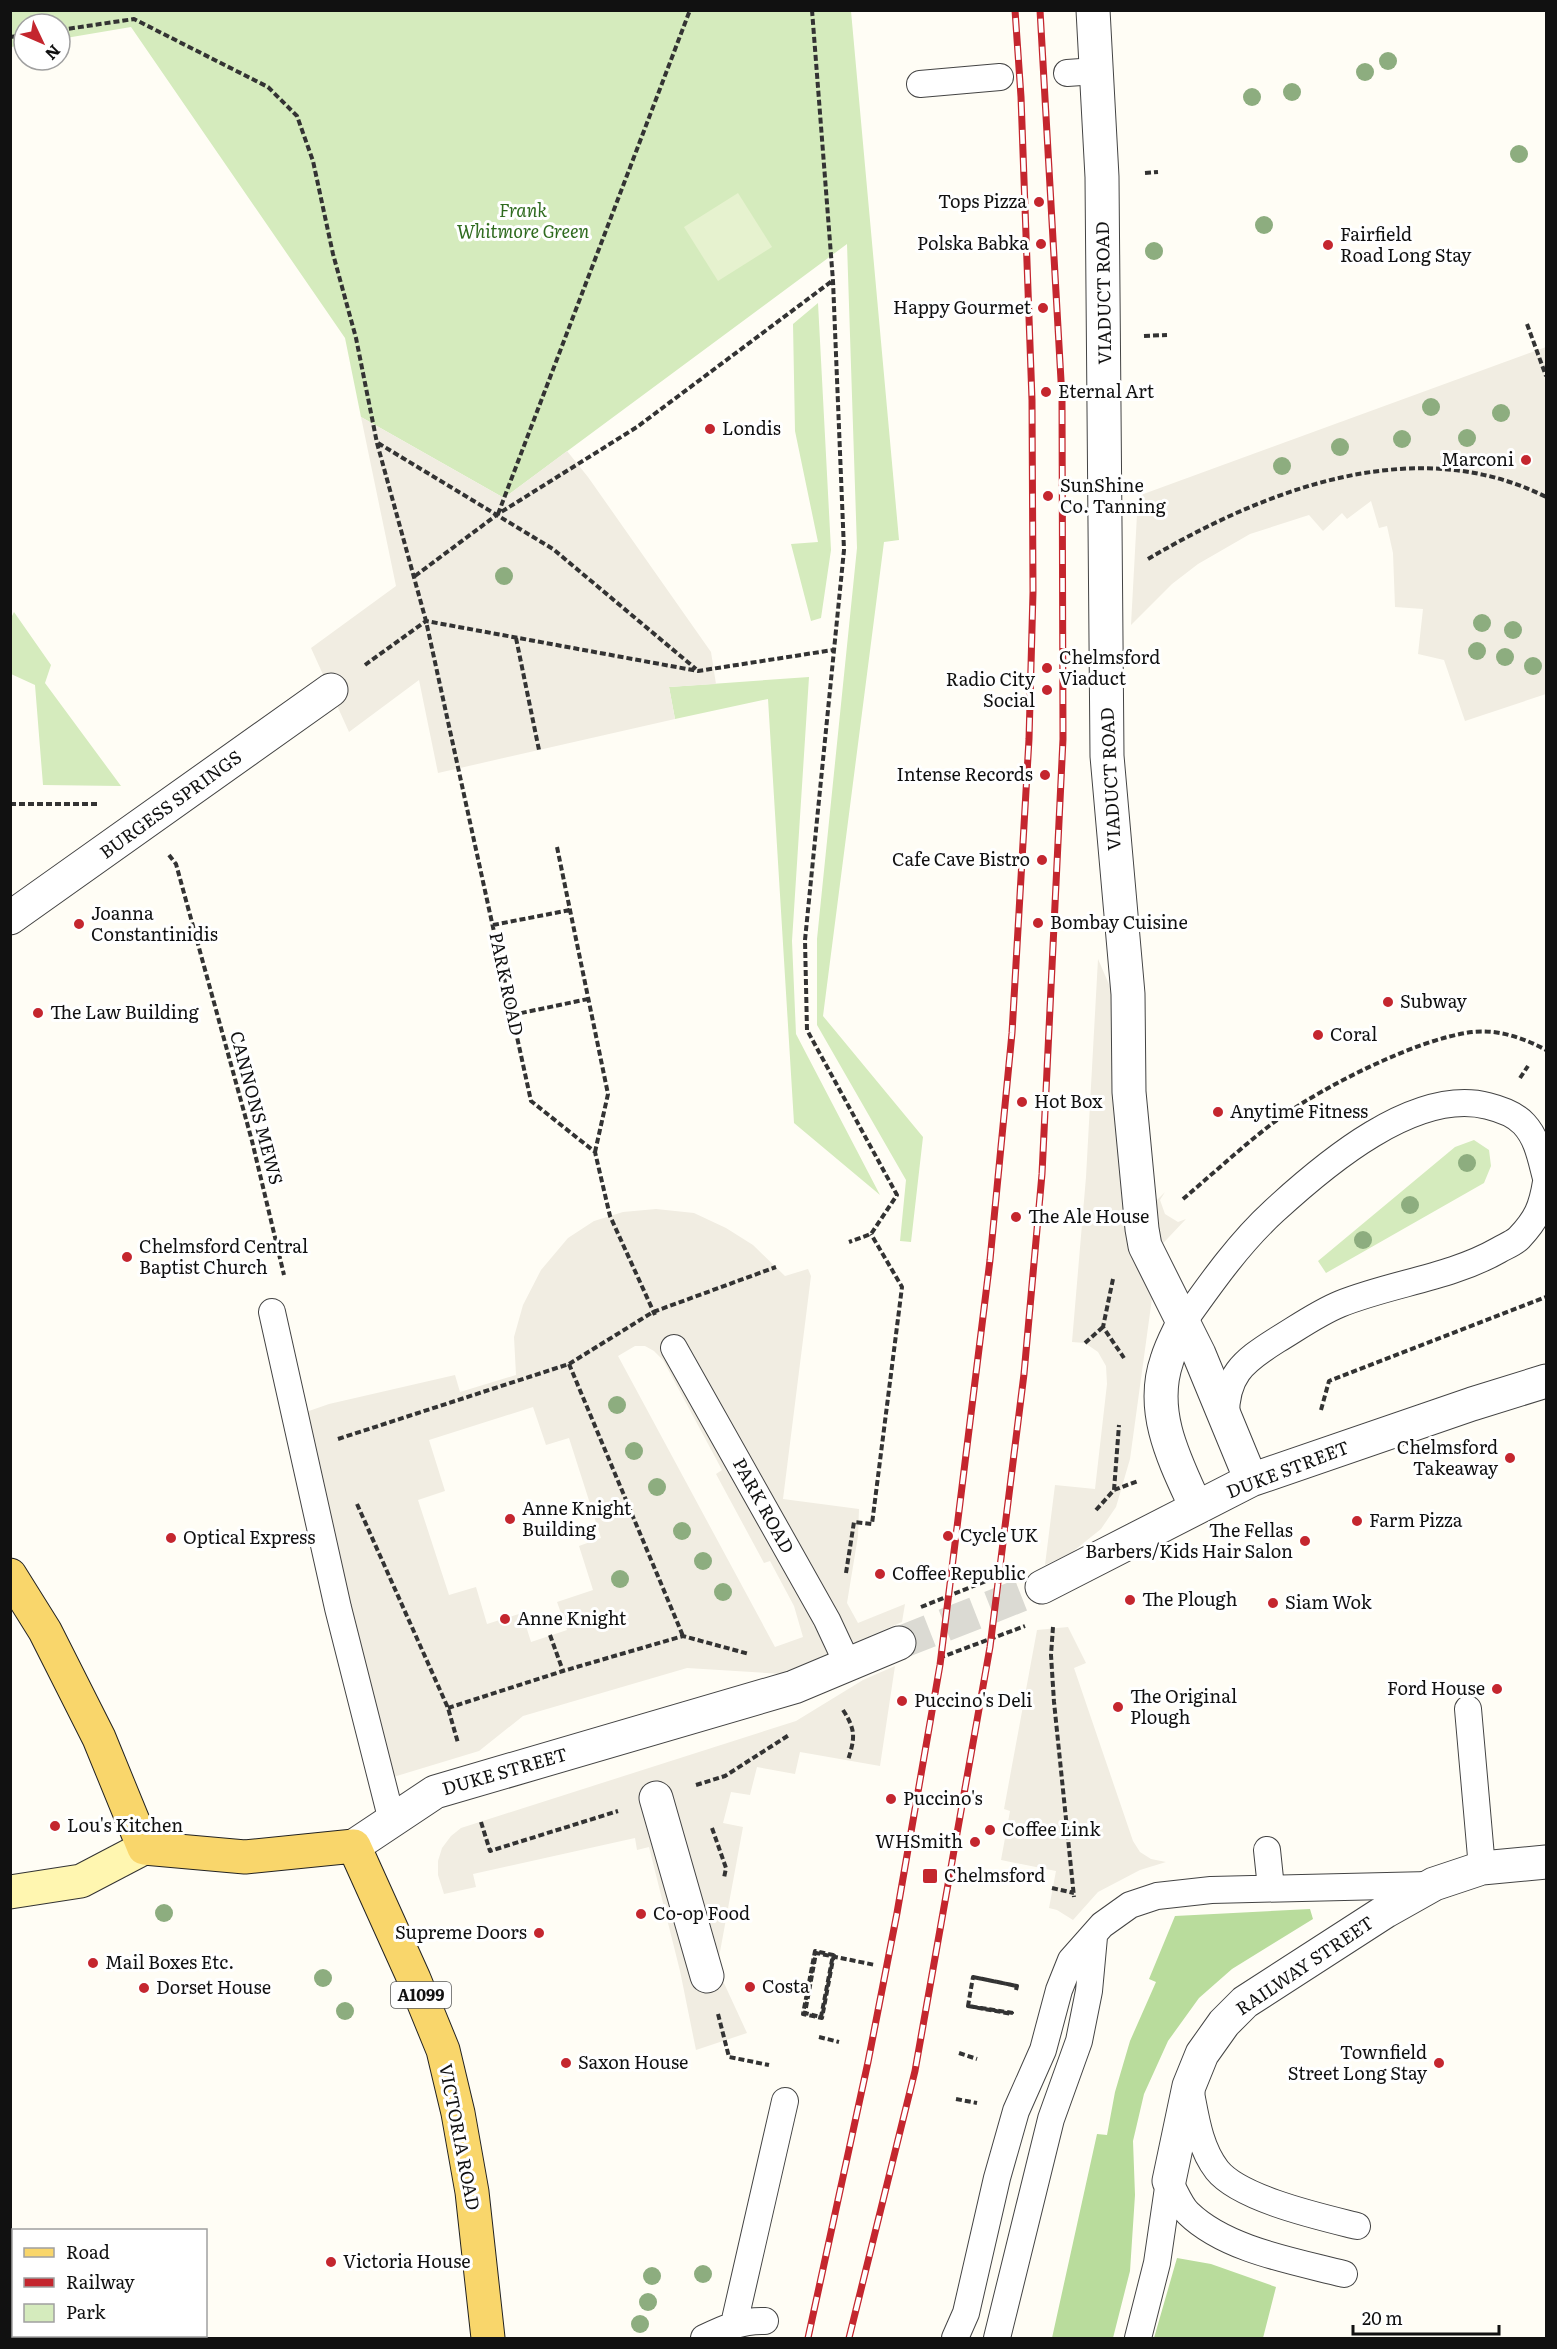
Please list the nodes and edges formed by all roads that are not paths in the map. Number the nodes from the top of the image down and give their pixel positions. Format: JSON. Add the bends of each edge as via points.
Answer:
{"nodes":[{"id":1,"x":1093,"y":10,"type":"edge"},
{"id":2,"x":1000,"y":77,"type":"dead end"},
{"id":3,"x":920,"y":84,"type":"dead end"},
{"id":4,"x":331,"y":690,"type":"road end"},
{"id":5,"x":10,"y":918,"type":"edge"},
{"id":6,"x":1546,"y":1180,"type":"edge"},
{"id":7,"x":272,"y":1312,"type":"dead end"},
{"id":8,"x":1184,"y":1321,"type":"junction"},
{"id":9,"x":674,"y":1348,"type":"dead end"},
{"id":10,"x":1546,"y":1381,"type":"edge"},
{"id":11,"x":1226,"y":1422,"type":"junction"},
{"id":12,"x":1251,"y":1480,"type":"junction"},
{"id":13,"x":1196,"y":1507,"type":"junction"},
{"id":14,"x":10,"y":1575,"type":"edge"},
{"id":15,"x":1050,"y":1584,"type":"tunnel mouth"},
{"id":16,"x":898,"y":1643,"type":"tunnel mouth"},
{"id":17,"x":848,"y":1665,"type":"junction"},
{"id":18,"x":1468,"y":1709,"type":"dead end"},
{"id":19,"x":656,"y":1798,"type":"road end"},
{"id":20,"x":392,"y":1821,"type":"junction"},
{"id":21,"x":354,"y":1846,"type":"junction"},
{"id":22,"x":144,"y":1848,"type":"junction"},
{"id":23,"x":1267,"y":1850,"type":"dead end"},
{"id":24,"x":1546,"y":1862,"type":"edge"},
{"id":25,"x":1482,"y":1868,"type":"junction"},
{"id":26,"x":1434,"y":1884,"type":"junction"},
{"id":27,"x":1270,"y":1888,"type":"junction"},
{"id":28,"x":10,"y":1892,"type":"edge"},
{"id":29,"x":1094,"y":1937,"type":"junction"},
{"id":30,"x":707,"y":1976,"type":"dead end"},
{"id":31,"x":1190,"y":2086,"type":"junction"},
{"id":32,"x":785,"y":2101,"type":"dead end"},
{"id":33,"x":1169,"y":2181,"type":"junction"},
{"id":34,"x":1357,"y":2226,"type":"dead end"},
{"id":35,"x":1344,"y":2274,"type":"dead end"},
{"id":36,"x":765,"y":2321,"type":"dead end"},
{"id":37,"x":734,"y":2324,"type":"junction"},
{"id":38,"x":488,"y":2338,"type":"edge"},
{"id":39,"x":704,"y":2338,"type":"edge"},
{"id":40,"x":955,"y":2338,"type":"edge"},
{"id":41,"x":997,"y":2338,"type":"edge"},
{"id":42,"x":1138,"y":2338,"type":"edge"}],
"edges":[{"from":1,"to":8,"type":"street","name":"VIADUCT ROAD","via":[[1082,72],[1102,188],[1107,756],[1128,993],[1129,1092],[1145,1246]]},
{"from":2,"to":3,"type":"lane"},
{"from":4,"to":5,"type":"street","name":"BURGESS SPRINGS"},
{"from":6,"to":8,"type":"lane","via":[[1538,1147],[1524,1124],[1502,1109],[1475,1102],[1440,1105],[1400,1119],[1350,1147],[1273,1212],[1224,1266]]},
{"from":6,"to":11,"type":"lane","via":[[1542,1208],[1518,1239],[1458,1270],[1339,1304],[1261,1350],[1234,1374],[1225,1398]]},
{"from":7,"to":20,"type":"lane","via":[[338,1608]]},
{"from":8,"to":11,"type":"street","name":"VIADUCT ROAD"},
{"from":8,"to":13,"type":"street","via":[[1166,1361],[1160,1397],[1164,1431]]},
{"from":9,"to":17,"type":"lane","name":"PARK ROAD","via":[[827,1620]]},
{"from":10,"to":12,"type":"street","name":"DUKE STREET"},
{"from":11,"to":12,"type":"street","name":"VIADUCT ROAD"},
{"from":12,"to":13,"type":"street","name":"DUKE STREET"},
{"from":13,"to":15,"type":"street","name":"DUKE STREET"},
{"from":14,"to":22,"type":"main road","via":[[45,1631],[99,1738]]},
{"from":16,"to":17,"type":"street","name":"DUKE STREET"},
{"from":17,"to":20,"type":"street","name":"DUKE STREET","via":[[794,1687],[435,1792]]},
{"from":18,"to":25,"type":"lane"},
{"from":19,"to":30,"type":"street"},
{"from":20,"to":21,"type":"street","name":"DUKE STREET"},
{"from":21,"to":22,"type":"main road","name":"DUKE STREET","via":[[245,1857]]},
{"from":21,"to":38,"type":"main road","name":"VICTORIA ROAD","number":"A1099","via":[[443,2050],[472,2192]]},
{"from":22,"to":28,"type":"street","via":[[81,1881]]},
{"from":23,"to":27,"type":"lane"},
{"from":24,"to":25,"type":"street","name":"RAILWAY STREET"},
{"from":25,"to":26,"type":"street","name":"RAILWAY STREET"},
{"from":26,"to":27,"type":"lane"},
{"from":26,"to":31,"type":"street","name":"RAILWAY STREET","via":[[1245,2002],[1202,2054]]},
{"from":27,"to":29,"type":"lane","via":[[1157,1896],[1130,1905],[1102,1925]]},
{"from":29,"to":40,"type":"lane","via":[[1071,1960],[1043,2050],[1016,2111],[966,2313]]},
{"from":29,"to":41,"type":"lane","via":[[1089,1990],[1078,2041],[1051,2119]]},
{"from":31,"to":33,"type":"street","name":"RAILWAY STREET"},
{"from":31,"to":34,"type":"lane","via":[[1198,2132],[1218,2171],[1267,2200]]},
{"from":32,"to":37,"type":"lane"},
{"from":33,"to":35,"type":"lane","via":[[1187,2212],[1214,2232],[1284,2259]]},
{"from":33,"to":42,"type":"lane","via":[[1157,2263]]},
{"from":36,"to":37,"type":"lane"},
{"from":37,"to":39,"type":"lane"}]}
